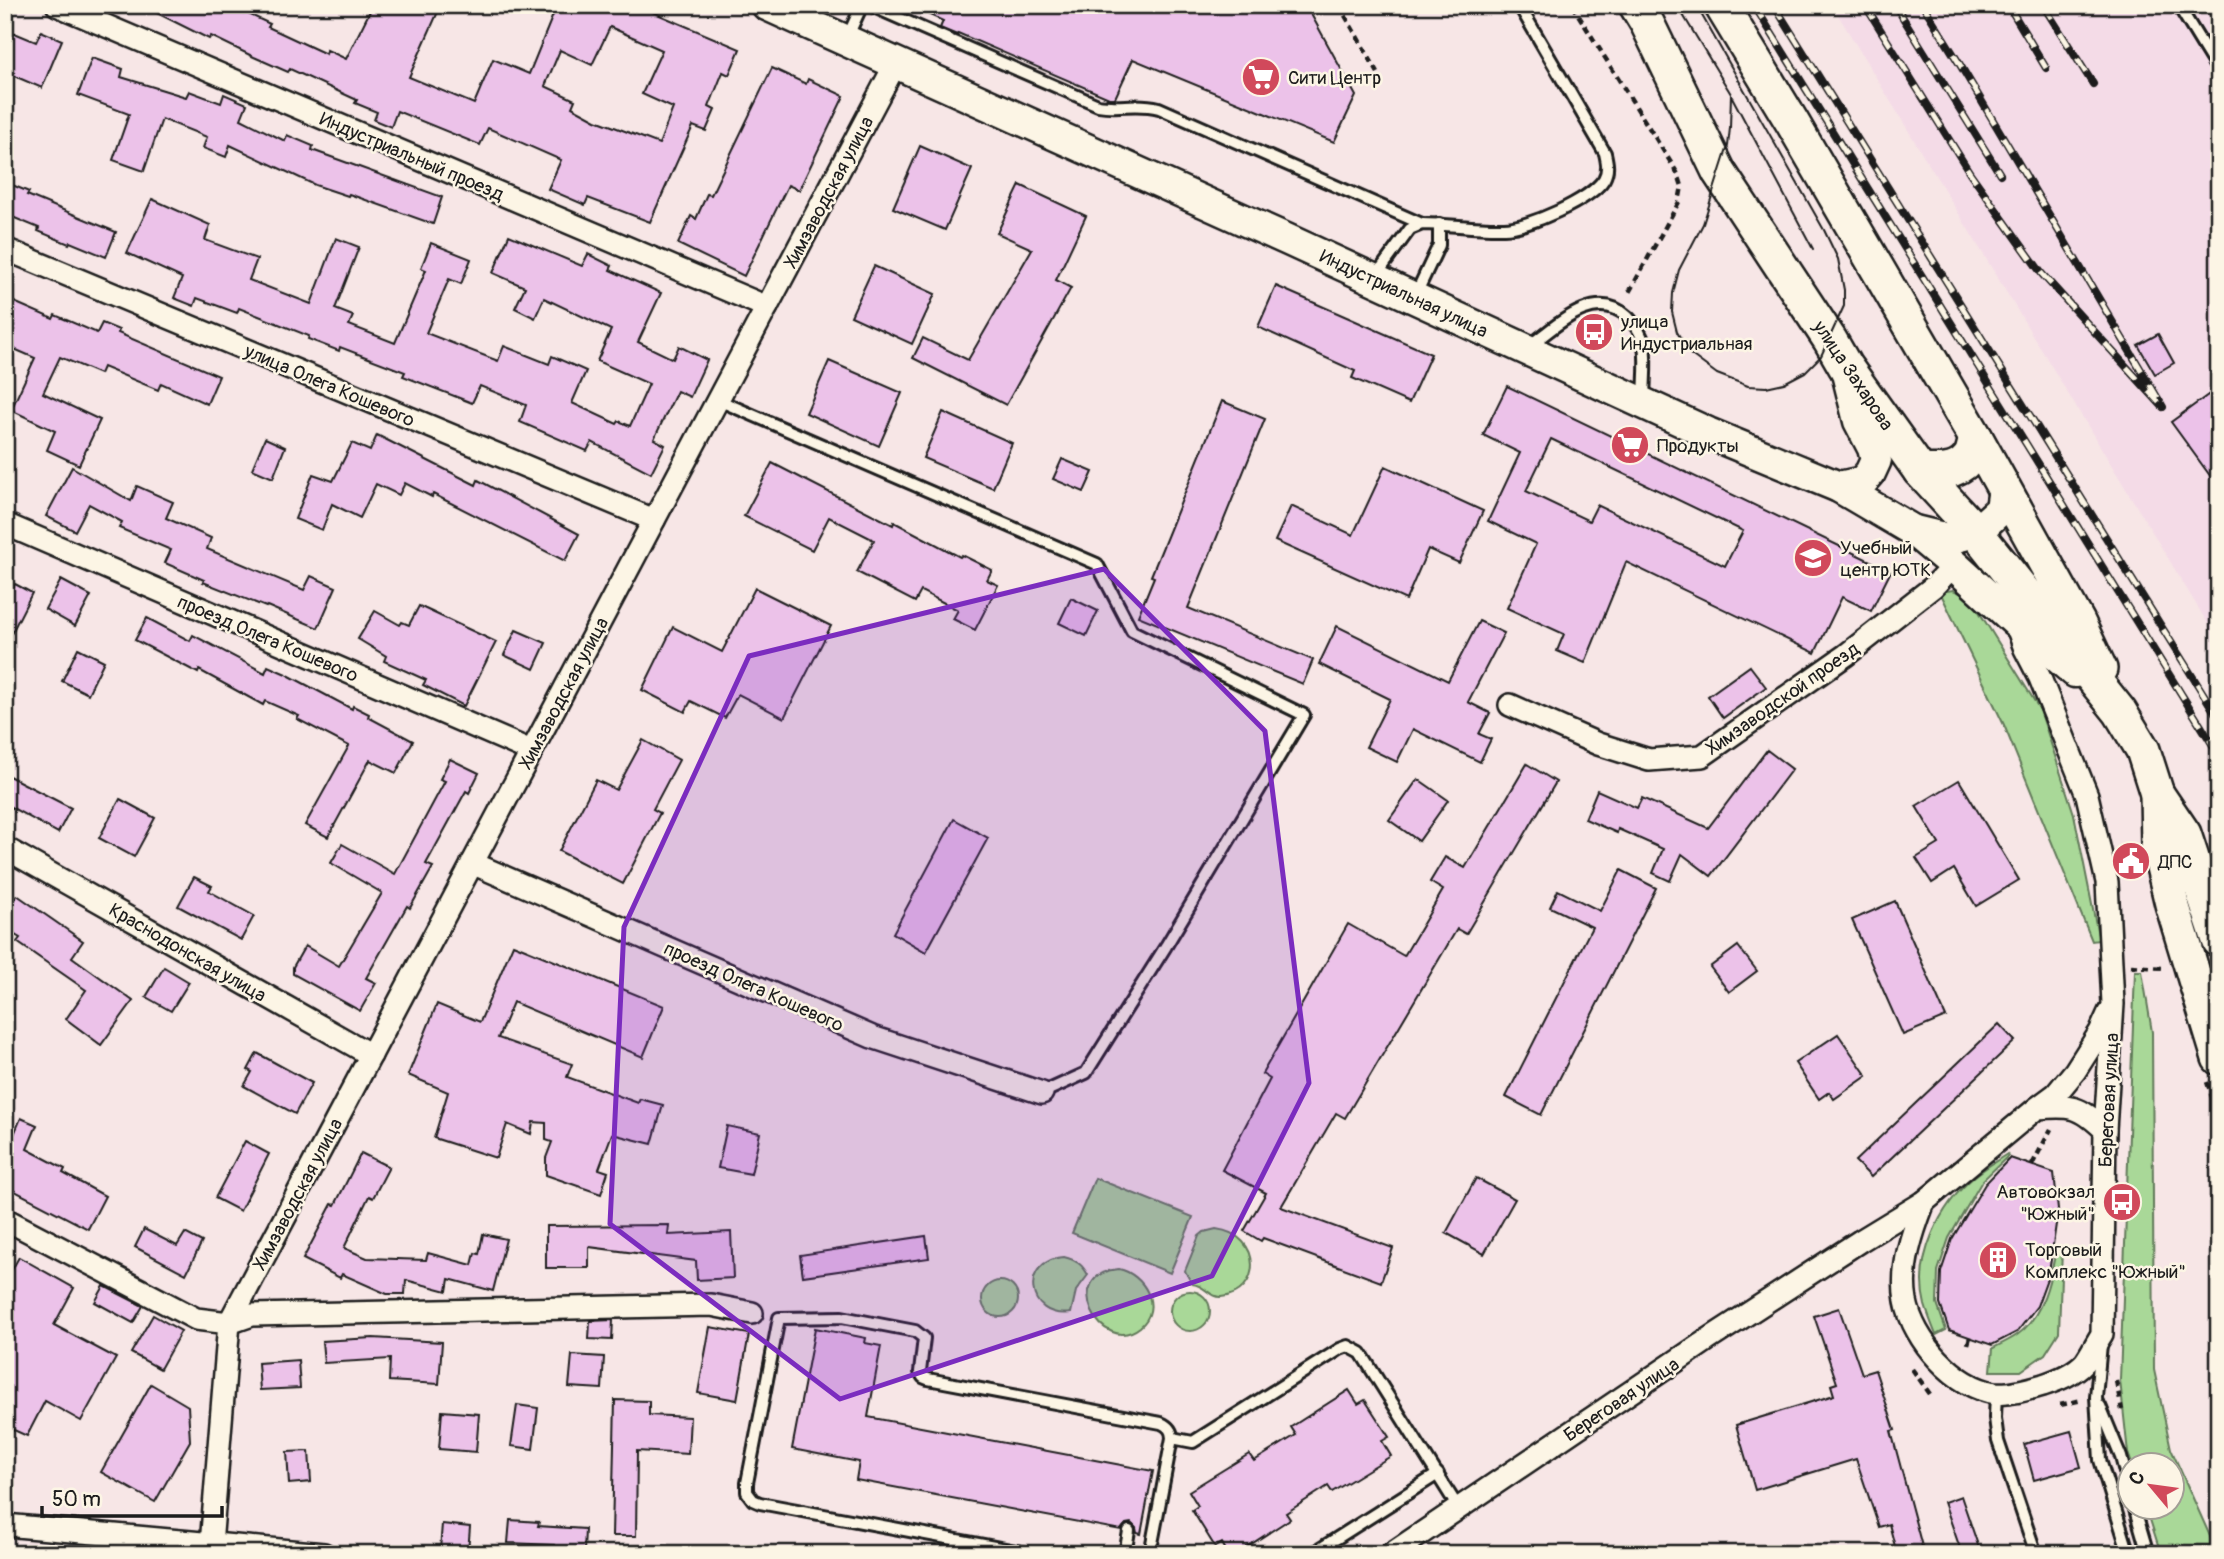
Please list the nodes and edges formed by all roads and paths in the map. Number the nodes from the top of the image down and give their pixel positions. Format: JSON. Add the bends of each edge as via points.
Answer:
{"nodes":[{"id":1,"x":57,"y":5,"type":"edge"},
{"id":2,"x":767,"y":5,"type":"edge"},
{"id":3,"x":862,"y":5,"type":"edge"},
{"id":4,"x":869,"y":5,"type":"edge"},
{"id":5,"x":1339,"y":5,"type":"edge"},
{"id":6,"x":1518,"y":5,"type":"edge"},
{"id":7,"x":1572,"y":5,"type":"edge"},
{"id":8,"x":1636,"y":5,"type":"edge"},
{"id":9,"x":1721,"y":5,"type":"edge"},
{"id":10,"x":2178,"y":5,"type":"edge"},
{"id":11,"x":846,"y":40,"type":"junction"},
{"id":12,"x":896,"y":63,"type":"junction"},
{"id":13,"x":2219,"y":72,"type":"edge"},
{"id":14,"x":1378,"y":73,"type":"dead end"},
{"id":15,"x":1422,"y":224,"type":"junction"},
{"id":16,"x":1439,"y":224,"type":"junction"},
{"id":17,"x":5,"y":249,"type":"edge"},
{"id":18,"x":1373,"y":279,"type":"junction"},
{"id":19,"x":1414,"y":298,"type":"junction"},
{"id":20,"x":766,"y":307,"type":"junction"},
{"id":21,"x":1619,"y":311,"type":"junction"},
{"id":22,"x":1526,"y":349,"type":"junction"},
{"id":23,"x":1845,"y":366,"type":"junction"},
{"id":24,"x":718,"y":400,"type":"junction"},
{"id":25,"x":1644,"y":403,"type":"junction"},
{"id":26,"x":1976,"y":438,"type":"junction"},
{"id":27,"x":1920,"y":471,"type":"junction"},
{"id":28,"x":1839,"y":487,"type":"junction"},
{"id":29,"x":2004,"y":488,"type":"junction"},
{"id":30,"x":654,"y":520,"type":"junction"},
{"id":31,"x":5,"y":524,"type":"edge"},
{"id":32,"x":1912,"y":530,"type":"junction"},
{"id":33,"x":1976,"y":532,"type":"junction"},
{"id":34,"x":1954,"y":565,"type":"junction"},
{"id":35,"x":2015,"y":621,"type":"junction"},
{"id":36,"x":1510,"y":705,"type":"dead end"},
{"id":37,"x":2120,"y":712,"type":"junction"},
{"id":38,"x":531,"y":751,"type":"junction"},
{"id":39,"x":2157,"y":794,"type":"junction"},
{"id":40,"x":5,"y":848,"type":"edge"},
{"id":41,"x":472,"y":863,"type":"junction"},
{"id":42,"x":2219,"y":940,"type":"edge"},
{"id":43,"x":2131,"y":965,"type":"dead end"},
{"id":44,"x":2146,"y":965,"type":"dead end"},
{"id":45,"x":2113,"y":1004,"type":"junction"},
{"id":46,"x":371,"y":1055,"type":"junction"},
{"id":47,"x":2219,"y":1058,"type":"edge"},
{"id":48,"x":1042,"y":1093,"type":"joint"},
{"id":49,"x":2037,"y":1108,"type":"junction"},
{"id":50,"x":2052,"y":1128,"type":"dead end"},
{"id":51,"x":2105,"y":1130,"type":"junction"},
{"id":52,"x":2032,"y":1165,"type":"dead end"},
{"id":53,"x":1924,"y":1202,"type":"junction"},
{"id":54,"x":5,"y":1219,"type":"edge"},
{"id":55,"x":752,"y":1313,"type":"joint"},
{"id":56,"x":779,"y":1318,"type":"junction"},
{"id":57,"x":229,"y":1323,"type":"junction"},
{"id":58,"x":2102,"y":1334,"type":"junction"},
{"id":59,"x":1970,"y":1337,"type":"dead end"},
{"id":60,"x":1968,"y":1344,"type":"dead end"},
{"id":61,"x":1912,"y":1368,"type":"dead end"},
{"id":62,"x":2116,"y":1381,"type":"dead end"},
{"id":63,"x":1996,"y":1393,"type":"junction"},
{"id":64,"x":1930,"y":1394,"type":"dead end"},
{"id":65,"x":2096,"y":1397,"type":"junction"},
{"id":66,"x":2121,"y":1399,"type":"dead end"},
{"id":67,"x":1172,"y":1438,"type":"junction"},
{"id":68,"x":2118,"y":1450,"type":"edge"},
{"id":69,"x":1437,"y":1474,"type":"junction"},
{"id":70,"x":1459,"y":1509,"type":"junction"},
{"id":71,"x":2138,"y":1520,"type":"edge"},
{"id":72,"x":5,"y":1525,"type":"edge"},
{"id":73,"x":1129,"y":1531,"type":"dead end"},
{"id":74,"x":211,"y":1545,"type":"junction"},
{"id":75,"x":324,"y":1554,"type":"edge"},
{"id":76,"x":1032,"y":1554,"type":"edge"},
{"id":77,"x":1125,"y":1554,"type":"edge"},
{"id":78,"x":1150,"y":1554,"type":"edge"},
{"id":79,"x":1312,"y":1554,"type":"edge"},
{"id":80,"x":1391,"y":1554,"type":"edge"},
{"id":81,"x":2036,"y":1554,"type":"edge"},
{"id":82,"x":2129,"y":1554,"type":"edge"},
{"id":83,"x":2148,"y":1554,"type":"edge"}],
"edges":[{"from":1,"to":20,"type":"street","name":"Индустриальный проезд"},
{"from":2,"to":11,"type":"main road","name":"Индустриальная улица"},
{"from":3,"to":11,"type":"lane"},
{"from":4,"to":15,"type":"lane","via":[[1098,105],[1159,108]]},
{"from":5,"to":14,"type":"path"},
{"from":6,"to":16,"type":"lane","via":[[1605,153],[1604,178],[1563,211],[1507,228]]},
{"from":7,"to":21,"type":"path","via":[[1682,187],[1679,202]]},
{"from":8,"to":23,"type":"main road","name":"улица Захарова","via":[[1719,172]]},
{"from":9,"to":26,"type":"main road","name":"улица Захарова"},
{"from":10,"to":13,"type":"lane"},
{"from":11,"to":12,"type":"main road","name":"Индустриальная улица"},
{"from":12,"to":18,"type":"main road","name":"Индустриальная улица"},
{"from":12,"to":20,"type":"street","name":"Химзаводская улица"},
{"from":15,"to":16,"type":"lane"},
{"from":15,"to":18,"type":"lane","via":[[1410,229]]},
{"from":16,"to":19,"type":"lane","via":[[1439,245]]},
{"from":17,"to":30,"type":"street","name":"улица Олега Кошевого"},
{"from":18,"to":19,"type":"main road","name":"Индустриальная улица"},
{"from":19,"to":22,"type":"main road","name":"Индустриальная улица"},
{"from":20,"to":24,"type":"street","name":"Химзаводская улица"},
{"from":21,"to":22,"type":"lane","via":[[1607,305],[1591,306],[1569,316]]},
{"from":21,"to":25,"type":"lane","via":[[1638,327],[1644,345]]},
{"from":22,"to":25,"type":"main road","name":"Индустриальная улица"},
{"from":23,"to":27,"type":"main road","name":"улица Захарова"},
{"from":23,"to":28,"type":"main road","via":[[1876,460],[1862,482]]},
{"from":24,"to":30,"type":"street","name":"Химзаводская улица"},
{"from":24,"to":48,"type":"lane","via":[[1097,564],[1132,631],[1304,715],[1086,1073]]},
{"from":25,"to":28,"type":"main road","name":"Индустриальная улица"},
{"from":26,"to":27,"type":"main road","via":[[1969,458],[1958,467],[1941,473]]},
{"from":26,"to":29,"type":"main road","name":"улица Захарова"},
{"from":27,"to":33,"type":"main road","name":"улица Захарова"},
{"from":28,"to":32,"type":"main road","name":"Индустриальная улица"},
{"from":29,"to":33,"type":"main road","via":[[2001,509]]},
{"from":29,"to":37,"type":"main road","name":"улица Захарова","via":[[2078,622]]},
{"from":30,"to":38,"type":"street","name":"Химзаводская улица"},
{"from":31,"to":38,"type":"street","name":"проезд Олега Кошевого"},
{"from":32,"to":33,"type":"main road","via":[[1948,539]]},
{"from":32,"to":34,"type":"main road","name":"Индустриальная улица"},
{"from":33,"to":37,"type":"main road","name":"улица Захарова"},
{"from":34,"to":35,"type":"main road","name":"Индустриальная улица"},
{"from":34,"to":36,"type":"street","name":"Химзаводской проезд","via":[[1846,655],[1702,756],[1649,760],[1598,744]]},
{"from":35,"to":37,"type":"main road","name":"Индустриальная улица"},
{"from":35,"to":45,"type":"street","name":"Береговая улица","via":[[2087,795],[2107,883]]},
{"from":37,"to":39,"type":"main road","name":"улица Захарова","via":[[2143,750]]},
{"from":38,"to":41,"type":"street","name":"Химзаводская улица"},
{"from":39,"to":42,"type":"main road","name":"улица Захарова","via":[[2184,834]]},
{"from":39,"to":47,"type":"main road","name":"улица Захарова","via":[[2158,846]]},
{"from":40,"to":46,"type":"street","name":"Краснодонская улица"},
{"from":41,"to":46,"type":"street","name":"Химзаводская улица"},
{"from":41,"to":48,"type":"street","name":"проезд Олега Кошевого","via":[[872,1037]]},
{"from":43,"to":44,"type":"path"},
{"from":45,"to":49,"type":"street","name":"Береговая улица","via":[[2075,1070],[2056,1094]]},
{"from":45,"to":51,"type":"street","name":"Береговая улица"},
{"from":46,"to":57,"type":"street","name":"Химзаводская улица"},
{"from":49,"to":51,"type":"street","via":[[2072,1107]]},
{"from":49,"to":53,"type":"street","name":"Береговая улица"},
{"from":50,"to":52,"type":"path"},
{"from":51,"to":58,"type":"street","name":"Береговая улица"},
{"from":53,"to":63,"type":"street","via":[[1905,1264],[1906,1301],[1916,1330],[1947,1368],[1970,1384]]},
{"from":53,"to":70,"type":"street","name":"Береговая улица","via":[[1709,1339]]},
{"from":54,"to":57,"type":"street","via":[[196,1319]]},
{"from":55,"to":56,"type":"lane"},
{"from":55,"to":57,"type":"street","via":[[710,1305],[252,1315]]},
{"from":56,"to":67,"type":"lane","via":[[842,1317],[915,1331],[924,1338],[919,1366],[923,1377],[1161,1423],[1168,1426]]},
{"from":56,"to":76,"type":"lane","via":[[747,1483],[753,1500]]},
{"from":57,"to":74,"type":"street","name":"Химзаводская улица"},
{"from":58,"to":63,"type":"street","via":[[2084,1363],[2062,1378]]},
{"from":58,"to":65,"type":"lane"},
{"from":59,"to":60,"type":"path"},
{"from":61,"to":64,"type":"path"},
{"from":62,"to":66,"type":"path"},
{"from":63,"to":81,"type":"lane","via":[[1998,1441]]},
{"from":65,"to":68,"type":"lane"},
{"from":65,"to":82,"type":"lane","via":[[2099,1460]]},
{"from":67,"to":69,"type":"lane","via":[[1193,1442],[1348,1346],[1361,1353]]},
{"from":67,"to":78,"type":"lane"},
{"from":69,"to":70,"type":"lane"},
{"from":69,"to":79,"type":"lane"},
{"from":70,"to":80,"type":"street","name":"Береговая улица"},
{"from":71,"to":83,"type":"lane"},
{"from":72,"to":74,"type":"street"},
{"from":73,"to":77,"type":"lane"},
{"from":74,"to":75,"type":"street"}]}
